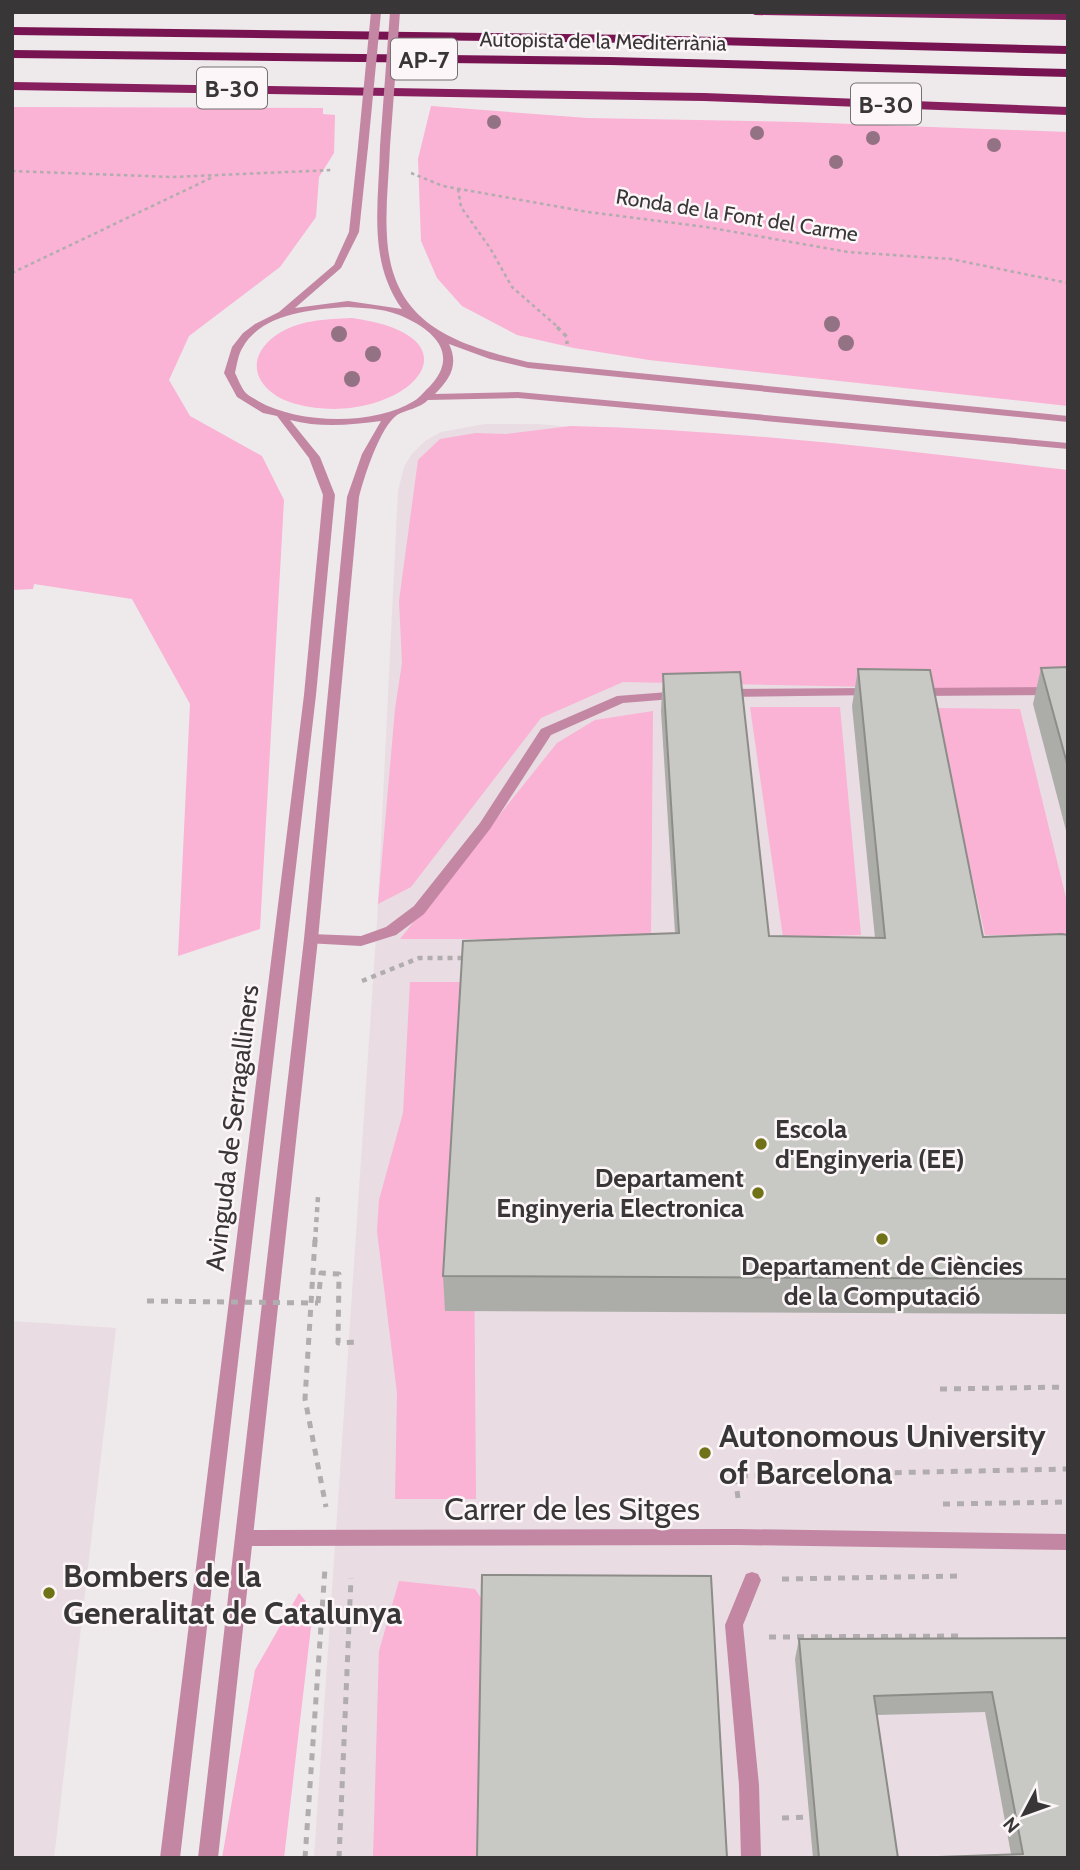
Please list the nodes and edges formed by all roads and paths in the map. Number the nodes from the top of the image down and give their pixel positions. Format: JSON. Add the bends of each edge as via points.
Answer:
{"nodes":[{"id":1,"x":376,"y":12,"type":"edge"},
{"id":2,"x":395,"y":12,"type":"edge"},
{"id":3,"x":755,"y":12,"type":"edge"},
{"id":4,"x":1065,"y":17,"type":"edge"},
{"id":5,"x":12,"y":31,"type":"edge"},
{"id":6,"x":1068,"y":37,"type":"edge"},
{"id":7,"x":787,"y":42,"type":"junction"},
{"id":8,"x":1068,"y":50,"type":"edge"},
{"id":9,"x":12,"y":54,"type":"edge"},
{"id":10,"x":849,"y":67,"type":"junction"},
{"id":11,"x":1068,"y":73,"type":"edge"},
{"id":12,"x":12,"y":86,"type":"edge"},
{"id":13,"x":1068,"y":86,"type":"edge"},
{"id":14,"x":704,"y":97,"type":"junction"},
{"id":15,"x":1068,"y":111,"type":"edge"},
{"id":16,"x":1068,"y":123,"type":"edge"},
{"id":17,"x":403,"y":169,"type":"dead end"},
{"id":18,"x":334,"y":170,"type":"dead end"},
{"id":19,"x":12,"y":171,"type":"edge"},
{"id":20,"x":217,"y":175,"type":"junction"},
{"id":21,"x":458,"y":189,"type":"junction"},
{"id":22,"x":12,"y":273,"type":"edge"},
{"id":23,"x":1068,"y":283,"type":"edge"},
{"id":24,"x":279,"y":317,"type":"junction"},
{"id":25,"x":413,"y":318,"type":"junction"},
{"id":26,"x":440,"y":337,"type":"junction"},
{"id":27,"x":566,"y":354,"type":"dead end"},
{"id":28,"x":427,"y":397,"type":"junction"},
{"id":29,"x":391,"y":415,"type":"junction"},
{"id":30,"x":282,"y":417,"type":"junction"},
{"id":31,"x":1068,"y":419,"type":"edge"},
{"id":32,"x":1068,"y":446,"type":"edge"},
{"id":33,"x":1068,"y":691,"type":"edge"},
{"id":34,"x":717,"y":693,"type":"edge"},
{"id":35,"x":689,"y":695,"type":"edge"},
{"id":36,"x":311,"y":939,"type":"junction"},
{"id":37,"x":474,"y":958,"type":"edge"},
{"id":38,"x":362,"y":981,"type":"dead end"},
{"id":39,"x":318,"y":1191,"type":"dead end"},
{"id":40,"x":147,"y":1301,"type":"dead end"},
{"id":41,"x":360,"y":1342,"type":"dead end"},
{"id":42,"x":1068,"y":1387,"type":"edge"},
{"id":43,"x":940,"y":1389,"type":"dead end"},
{"id":44,"x":1068,"y":1469,"type":"edge"},
{"id":45,"x":738,"y":1498,"type":"dead end"},
{"id":46,"x":244,"y":1538,"type":"junction"},
{"id":47,"x":328,"y":1538,"type":"junction"},
{"id":48,"x":1068,"y":1542,"type":"edge"},
{"id":49,"x":965,"y":1576,"type":"dead end"},
{"id":50,"x":351,"y":1578,"type":"dead end"},
{"id":51,"x":752,"y":1580,"type":"joint"},
{"id":52,"x":736,"y":1639,"type":"junction"},
{"id":53,"x":964,"y":1647,"type":"edge"},
{"id":54,"x":170,"y":1858,"type":"edge"},
{"id":55,"x":208,"y":1858,"type":"edge"},
{"id":56,"x":305,"y":1858,"type":"edge"},
{"id":57,"x":339,"y":1858,"type":"edge"},
{"id":58,"x":751,"y":1858,"type":"edge"}],
"edges":[{"from":1,"to":24,"type":"street","bridge":true,"via":[[354,232],[338,266]]},
{"from":2,"to":25,"type":"street","bridge":true,"via":[[381,231],[392,287]]},
{"from":3,"to":4,"type":"highway"},
{"from":5,"to":7,"type":"highway","name":"Autopista de la Mediterrània","number":"AP-7"},
{"from":6,"to":7,"type":"highway"},
{"from":7,"to":8,"type":"highway","name":"Autopista de la Mediterrània","number":"AP-7"},
{"from":9,"to":10,"type":"highway","name":"Autopista de la Mediterrània","number":"AP-7"},
{"from":10,"to":11,"type":"highway","name":"Autopista de la Mediterrània","number":"AP-7"},
{"from":10,"to":13,"type":"highway"},
{"from":12,"to":14,"type":"highway","number":"B-30"},
{"from":14,"to":15,"type":"highway","number":"B-30"},
{"from":14,"to":16,"type":"highway","via":[[783,108]]},
{"from":17,"to":21,"type":"path","name":"Ronda de la Font del Carme"},
{"from":18,"to":20,"type":"path"},
{"from":19,"to":20,"type":"path"},
{"from":20,"to":22,"type":"path"},
{"from":21,"to":23,"type":"path","name":"Ronda de la Font del Carme","via":[[848,252],[951,259]]},
{"from":21,"to":27,"type":"path","via":[[461,207],[512,287],[567,337]]},
{"from":24,"to":25,"type":"street","via":[[307,308],[348,304]]},
{"from":24,"to":30,"type":"street","via":[[242,341],[234,352],[231,371],[248,400]]},
{"from":25,"to":26,"type":"street"},
{"from":26,"to":28,"type":"street","via":[[448,367],[439,386]]},
{"from":26,"to":31,"type":"street","via":[[494,358],[528,365]]},
{"from":28,"to":29,"type":"street"},
{"from":28,"to":32,"type":"street","via":[[518,396]]},
{"from":29,"to":30,"type":"street","via":[[335,424]]},
{"from":29,"to":36,"type":"street","via":[[365,456],[353,497]]},
{"from":30,"to":54,"type":"street","name":"Avinguda de Serragalliners","via":[[314,457],[329,495],[309,709]]},
{"from":33,"to":34,"type":"street"},
{"from":35,"to":36,"type":"street","via":[[621,699],[546,732],[485,826],[419,910],[391,931],[361,941]]},
{"from":36,"to":46,"type":"street"},
{"from":37,"to":38,"type":"path","via":[[419,958]]},
{"from":39,"to":47,"type":"path","via":[[306,1399],[326,1498]]},
{"from":40,"to":41,"type":"path","bridge":true,"via":[[318,1303],[321,1273],[339,1273],[338,1343]]},
{"from":42,"to":43,"type":"path"},
{"from":44,"to":45,"type":"path","name":"Carrer de les Sitges","via":[[735,1476]]},
{"from":46,"to":47,"type":"street","name":"Carrer de les Sitges"},
{"from":46,"to":55,"type":"street"},
{"from":47,"to":48,"type":"street","name":"Carrer de les Sitges"},
{"from":47,"to":56,"type":"path"},
{"from":49,"to":51,"type":"path"},
{"from":50,"to":57,"type":"path"},
{"from":51,"to":52,"type":"street","via":[[734,1625]]},
{"from":52,"to":53,"type":"path","via":[[962,1636]]},
{"from":52,"to":58,"type":"street"}]}
